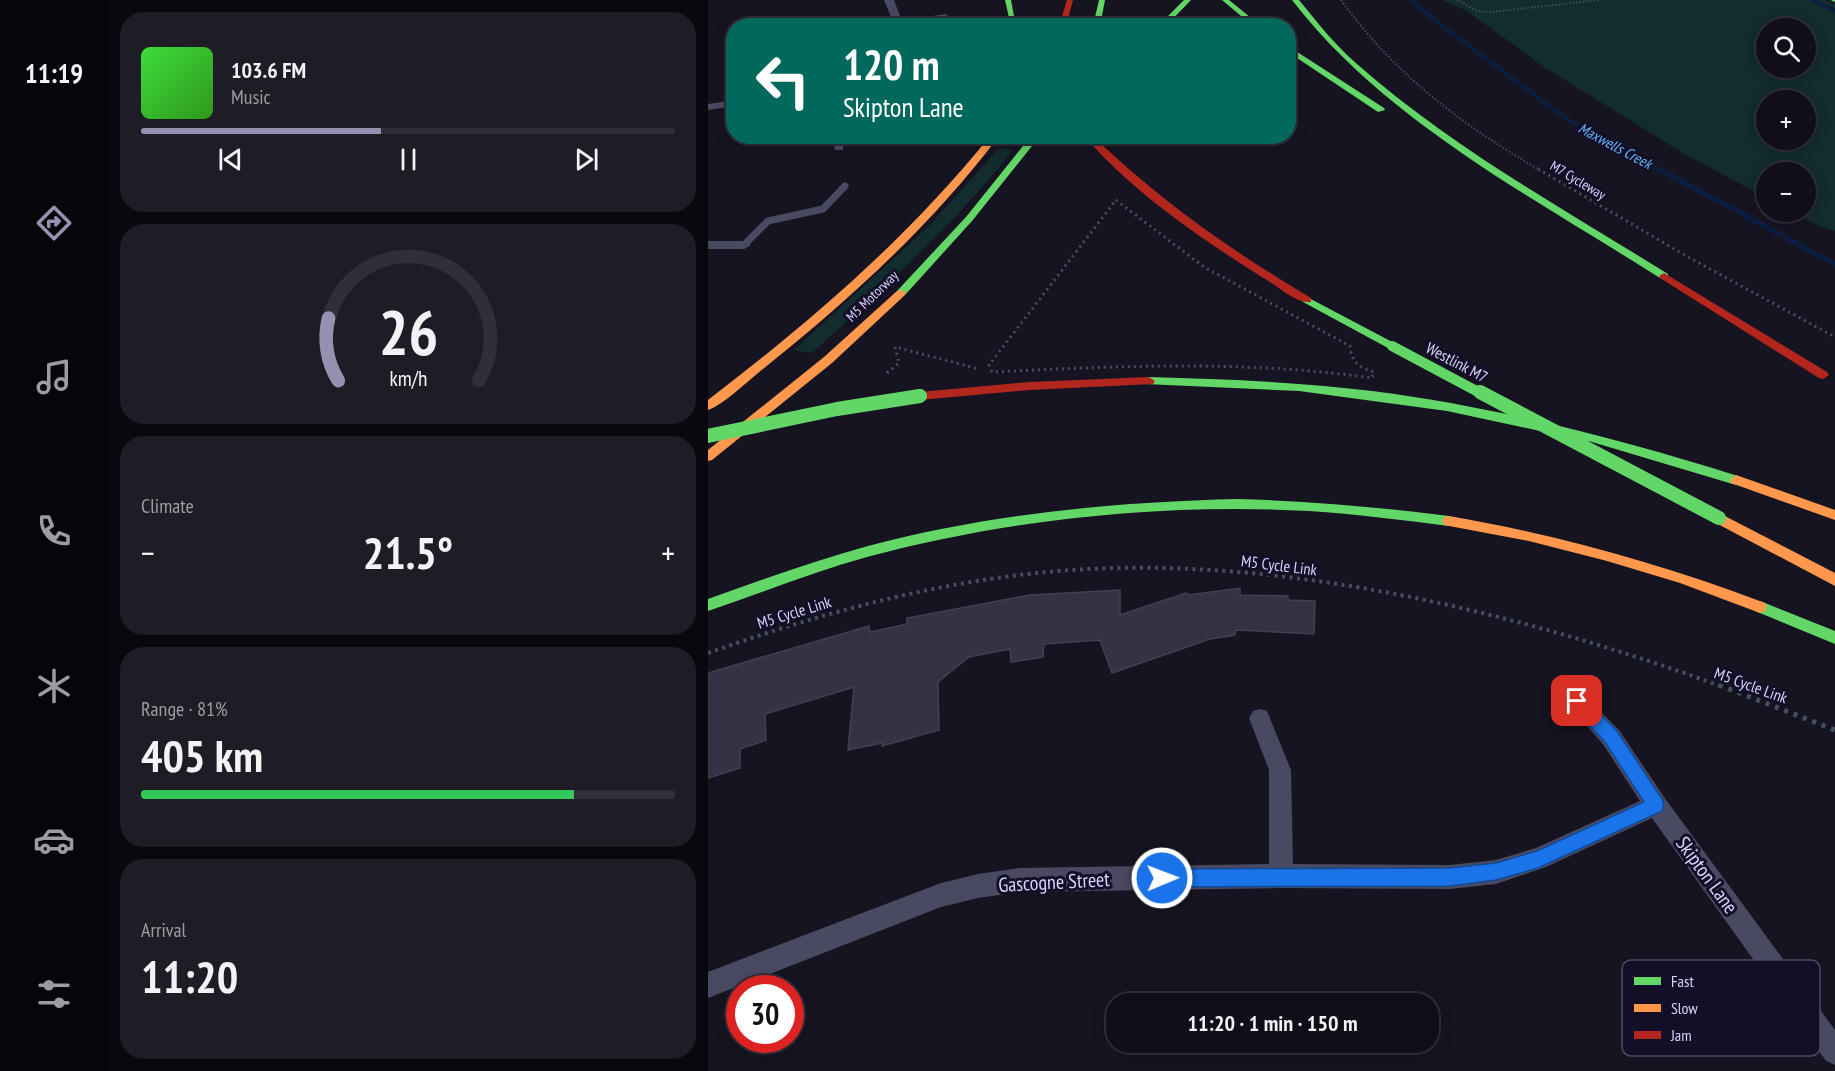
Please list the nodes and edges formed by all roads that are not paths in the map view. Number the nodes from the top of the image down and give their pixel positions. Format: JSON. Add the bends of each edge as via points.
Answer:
{"nodes":[{"id":1,"x":888,"y":0,"type":"edge"},
{"id":2,"x":1070,"y":0,"type":"edge"},
{"id":3,"x":1102,"y":0,"type":"edge"},
{"id":4,"x":1188,"y":0,"type":"edge"},
{"id":5,"x":1225,"y":0,"type":"edge"},
{"id":6,"x":1295,"y":0,"type":"edge"},
{"id":7,"x":945,"y":17,"type":"dead end"},
{"id":8,"x":896,"y":18,"type":"edge"},
{"id":9,"x":940,"y":18,"type":"edge"},
{"id":10,"x":1064,"y":18,"type":"edge"},
{"id":11,"x":1098,"y":18,"type":"edge"},
{"id":12,"x":1169,"y":18,"type":"edge"},
{"id":13,"x":1248,"y":18,"type":"edge"},
{"id":14,"x":1296,"y":53,"type":"edge"},
{"id":15,"x":726,"y":104,"type":"edge"},
{"id":16,"x":708,"y":107,"type":"edge"},
{"id":17,"x":1389,"y":115,"type":"dead end"},
{"id":18,"x":1405,"y":126,"type":"dead end"},
{"id":19,"x":989,"y":144,"type":"edge"},
{"id":20,"x":1030,"y":144,"type":"edge"},
{"id":21,"x":1096,"y":144,"type":"edge"},
{"id":22,"x":845,"y":186,"type":"dead end"},
{"id":23,"x":993,"y":212,"type":"dead end"},
{"id":24,"x":708,"y":245,"type":"edge"},
{"id":25,"x":744,"y":245,"type":"joint"},
{"id":26,"x":895,"y":298,"type":"junction"},
{"id":27,"x":1829,"y":379,"type":"edge"},
{"id":28,"x":708,"y":406,"type":"edge"},
{"id":29,"x":708,"y":436,"type":"edge"},
{"id":30,"x":708,"y":457,"type":"edge"},
{"id":31,"x":1835,"y":515,"type":"edge"},
{"id":32,"x":1835,"y":580,"type":"edge"},
{"id":33,"x":708,"y":605,"type":"edge"},
{"id":34,"x":1835,"y":638,"type":"edge"},
{"id":35,"x":1577,"y":701,"type":"dead end"},
{"id":36,"x":1260,"y":718,"type":"dead end"},
{"id":37,"x":1656,"y":805,"type":"junction"},
{"id":38,"x":1281,"y":876,"type":"junction"},
{"id":39,"x":1768,"y":960,"type":"edge"},
{"id":40,"x":708,"y":985,"type":"edge"},
{"id":41,"x":1820,"y":1031,"type":"edge"},
{"id":42,"x":1835,"y":1052,"type":"edge"}],
"edges":[{"from":1,"to":8,"type":"street"},
{"from":2,"to":10,"type":"highway"},
{"from":3,"to":11,"type":"highway"},
{"from":4,"to":12,"type":"highway"},
{"from":5,"to":13,"type":"highway"},
{"from":6,"to":27,"type":"highway","via":[[1352,62],[1431,127]]},
{"from":7,"to":9,"type":"street"},
{"from":14,"to":17,"type":"highway"},
{"from":15,"to":16,"type":"street"},
{"from":18,"to":27,"type":"highway","via":[[1503,188]]},
{"from":19,"to":28,"type":"highway","name":"M5 Motorway","via":[[886,256],[778,351]]},
{"from":20,"to":26,"type":"highway","name":"M5 Motorway","via":[[998,185]]},
{"from":21,"to":32,"type":"highway","name":"Westlink M7","bridge":true,"via":[[1164,205],[1237,257],[1318,305]]},
{"from":22,"to":25,"type":"lane","via":[[822,209],[768,221]]},
{"from":23,"to":26,"type":"highway","via":[[948,259]]},
{"from":24,"to":25,"type":"street"},
{"from":26,"to":30,"type":"highway","name":"M5 Motorway"},
{"from":29,"to":31,"type":"highway","bridge":true,"via":[[837,409],[1006,386],[1135,381],[1260,384],[1360,392],[1468,410],[1651,454]]},
{"from":33,"to":34,"type":"highway","via":[[862,553],[925,536],[1034,515],[1197,502],[1276,503],[1394,512],[1476,524],[1566,544],[1740,597]]},
{"from":35,"to":37,"type":"street","name":"Skipton Lane","via":[[1611,737]]},
{"from":36,"to":38,"type":"street","via":[[1280,770]]},
{"from":37,"to":38,"type":"street","name":"Gascogne Street","via":[[1538,859],[1496,872],[1450,877]]},
{"from":37,"to":39,"type":"street","name":"Skipton Lane"},
{"from":38,"to":40,"type":"street","name":"Gascogne Street","via":[[1020,880],[978,886],[941,895]]},
{"from":41,"to":42,"type":"street","name":"Skipton Lane"}]}
